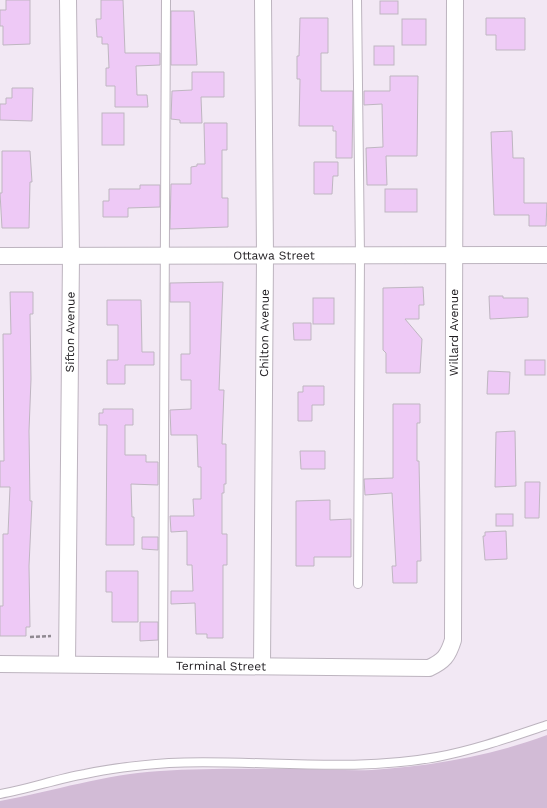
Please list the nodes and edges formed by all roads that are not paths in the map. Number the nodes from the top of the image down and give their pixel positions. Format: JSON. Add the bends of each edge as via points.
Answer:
{"nodes":[{"id":1,"x":68,"y":0,"type":"edge"},
{"id":2,"x":166,"y":0,"type":"edge"},
{"id":3,"x":263,"y":0,"type":"edge"},
{"id":4,"x":357,"y":0,"type":"edge"},
{"id":5,"x":455,"y":0,"type":"edge"},
{"id":6,"x":454,"y":255,"type":"junction"},
{"id":7,"x":547,"y":255,"type":"edge"},
{"id":8,"x":0,"y":256,"type":"edge"},
{"id":9,"x":71,"y":256,"type":"junction"},
{"id":10,"x":165,"y":256,"type":"junction"},
{"id":11,"x":265,"y":256,"type":"junction"},
{"id":12,"x":360,"y":256,"type":"junction"},
{"id":13,"x":358,"y":584,"type":"dead end"},
{"id":14,"x":442,"y":662,"type":"joint"},
{"id":15,"x":0,"y":664,"type":"edge"},
{"id":16,"x":67,"y":664,"type":"junction"},
{"id":17,"x":163,"y":665,"type":"junction"},
{"id":18,"x":262,"y":666,"type":"junction"},
{"id":19,"x":547,"y":725,"type":"edge"},
{"id":20,"x":0,"y":794,"type":"edge"}],
"edges":[{"from":1,"to":9,"type":"street","name":"Sifton Avenue"},
{"from":2,"to":10,"type":"lane"},
{"from":3,"to":11,"type":"street","name":"Chilton Avenue"},
{"from":4,"to":12,"type":"lane"},
{"from":5,"to":6,"type":"street","name":"Willard Avenue"},
{"from":6,"to":7,"type":"street","name":"Ottawa Street"},
{"from":6,"to":12,"type":"street","name":"Ottawa Street"},
{"from":6,"to":14,"type":"street","name":"Willard Avenue","via":[[453,640]]},
{"from":8,"to":9,"type":"street","name":"Ottawa Street"},
{"from":9,"to":10,"type":"street","name":"Ottawa Street"},
{"from":9,"to":16,"type":"street","name":"Sifton Avenue"},
{"from":10,"to":11,"type":"street","name":"Ottawa Street"},
{"from":10,"to":17,"type":"lane"},
{"from":11,"to":12,"type":"street","name":"Ottawa Street"},
{"from":11,"to":18,"type":"street","name":"Chilton Avenue"},
{"from":12,"to":13,"type":"lane"},
{"from":14,"to":18,"type":"street","name":"Terminal Street","via":[[429,668]]},
{"from":15,"to":16,"type":"street","name":"Terminal Street"},
{"from":16,"to":17,"type":"street","name":"Terminal Street"},
{"from":17,"to":18,"type":"street","name":"Terminal Street"},
{"from":19,"to":20,"type":"lane","via":[[477,748],[436,757],[338,764],[168,763],[85,774]]}]}
